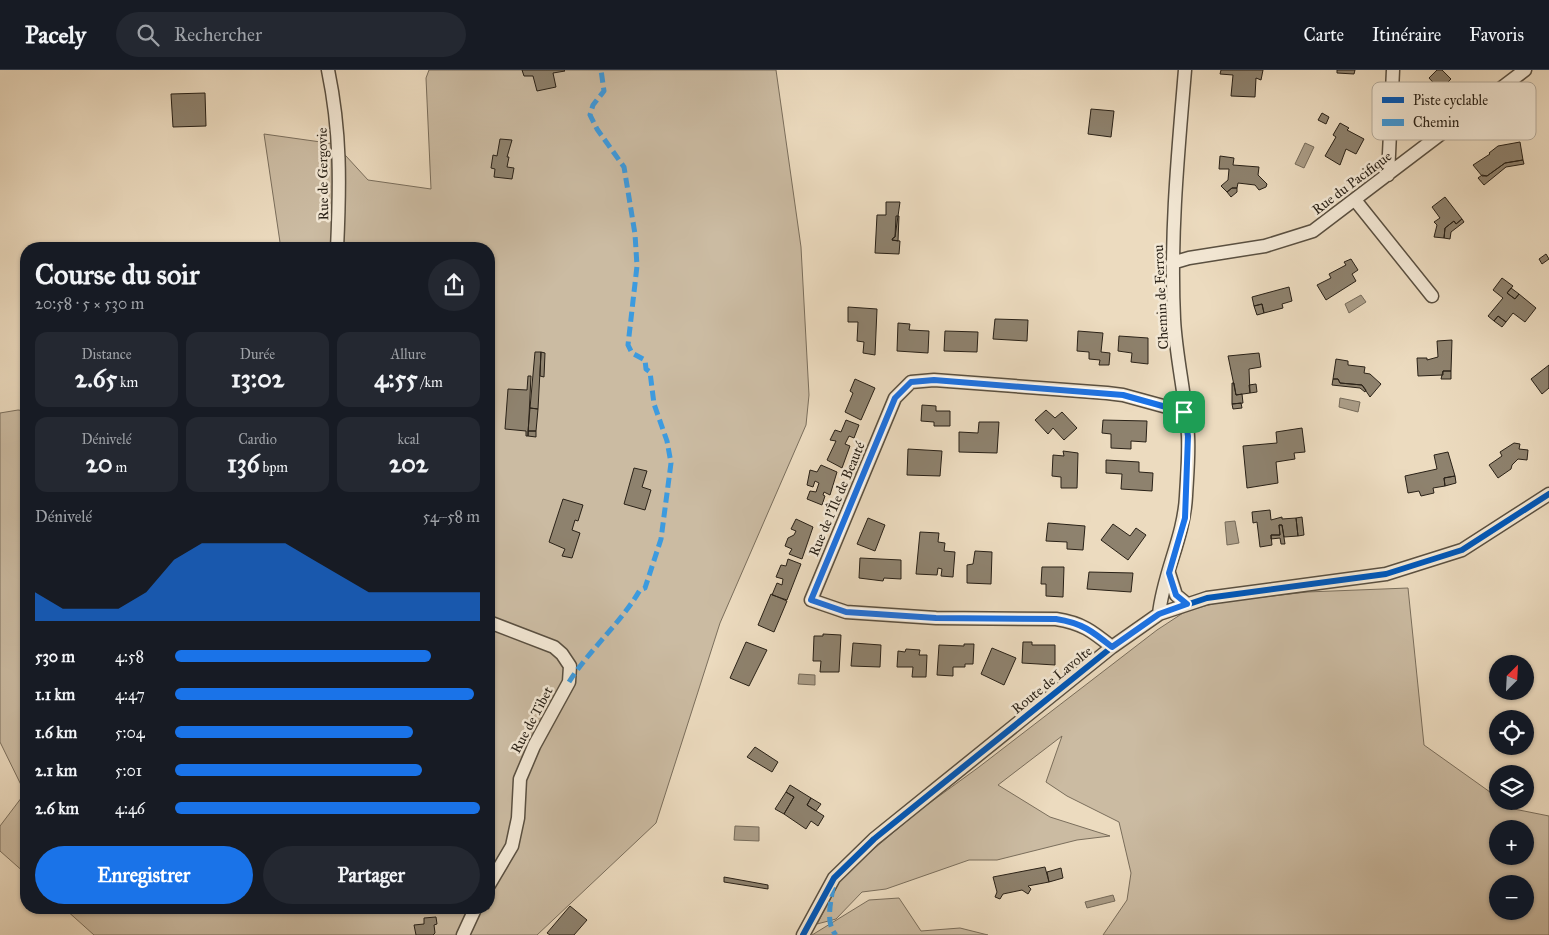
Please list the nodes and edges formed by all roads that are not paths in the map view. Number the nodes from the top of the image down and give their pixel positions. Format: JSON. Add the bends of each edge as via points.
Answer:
{"nodes":[{"id":1,"x":328,"y":70,"type":"edge"},
{"id":2,"x":1185,"y":70,"type":"edge"},
{"id":3,"x":1525,"y":70,"type":"edge"},
{"id":4,"x":1509,"y":82,"type":"edge"},
{"id":5,"x":1390,"y":140,"type":"edge"},
{"id":6,"x":1434,"y":140,"type":"edge"},
{"id":7,"x":1388,"y":175,"type":"junction"},
{"id":8,"x":1355,"y":200,"type":"junction"},
{"id":9,"x":338,"y":242,"type":"edge"},
{"id":10,"x":1172,"y":263,"type":"junction"},
{"id":11,"x":1432,"y":296,"type":"dead end"},
{"id":12,"x":1184,"y":412,"type":"junction"},
{"id":13,"x":1549,"y":494,"type":"edge"},
{"id":14,"x":1169,"y":573,"type":"junction"},
{"id":15,"x":1187,"y":604,"type":"junction"},
{"id":16,"x":1159,"y":614,"type":"junction"},
{"id":17,"x":495,"y":624,"type":"edge"},
{"id":18,"x":1112,"y":647,"type":"junction"},
{"id":19,"x":495,"y":875,"type":"edge"},
{"id":20,"x":473,"y":914,"type":"edge"},
{"id":21,"x":463,"y":935,"type":"edge"},
{"id":22,"x":803,"y":935,"type":"edge"}],
"edges":[{"from":1,"to":9,"type":"street","name":"Rue de Gergovie","via":[[336,107],[340,155]]},
{"from":2,"to":10,"type":"street","name":"Chemin de Ferrou"},
{"from":3,"to":4,"type":"street","name":"Rue du Pacifique"},
{"from":5,"to":7,"type":"street"},
{"from":6,"to":7,"type":"street","name":"Rue du Pacifique"},
{"from":7,"to":8,"type":"street","name":"Rue du Pacifique"},
{"from":8,"to":10,"type":"street","name":"Rue du Pacifique","via":[[1313,231],[1265,246]]},
{"from":8,"to":11,"type":"street"},
{"from":10,"to":12,"type":"street","name":"Chemin de Ferrou","via":[[1175,334]]},
{"from":12,"to":14,"type":"street","name":"Chemin de Ferrou","via":[[1188,436],[1185,518]]},
{"from":12,"to":18,"type":"street","name":"Rue de l'Île de Beauté","via":[[1115,394],[934,380],[911,382],[895,398],[811,600],[846,612],[936,618],[1056,619],[1087,627]]},
{"from":13,"to":15,"type":"street","name":"Route de Lavolte","via":[[1462,550],[1412,567],[1386,574],[1208,598]]},
{"from":14,"to":15,"type":"street","via":[[1176,595]]},
{"from":14,"to":16,"type":"street","name":"Chemin de Ferrou"},
{"from":15,"to":16,"type":"street","name":"Route de Lavolte"},
{"from":16,"to":18,"type":"street","name":"Route de Lavolte"},
{"from":17,"to":19,"type":"street","name":"Rue de Tibet","via":[[554,647],[570,666],[569,682],[520,779],[518,818],[512,846]]},
{"from":18,"to":22,"type":"street","name":"Route de Lavolte","via":[[874,839],[834,878]]},
{"from":20,"to":21,"type":"street"}]}
